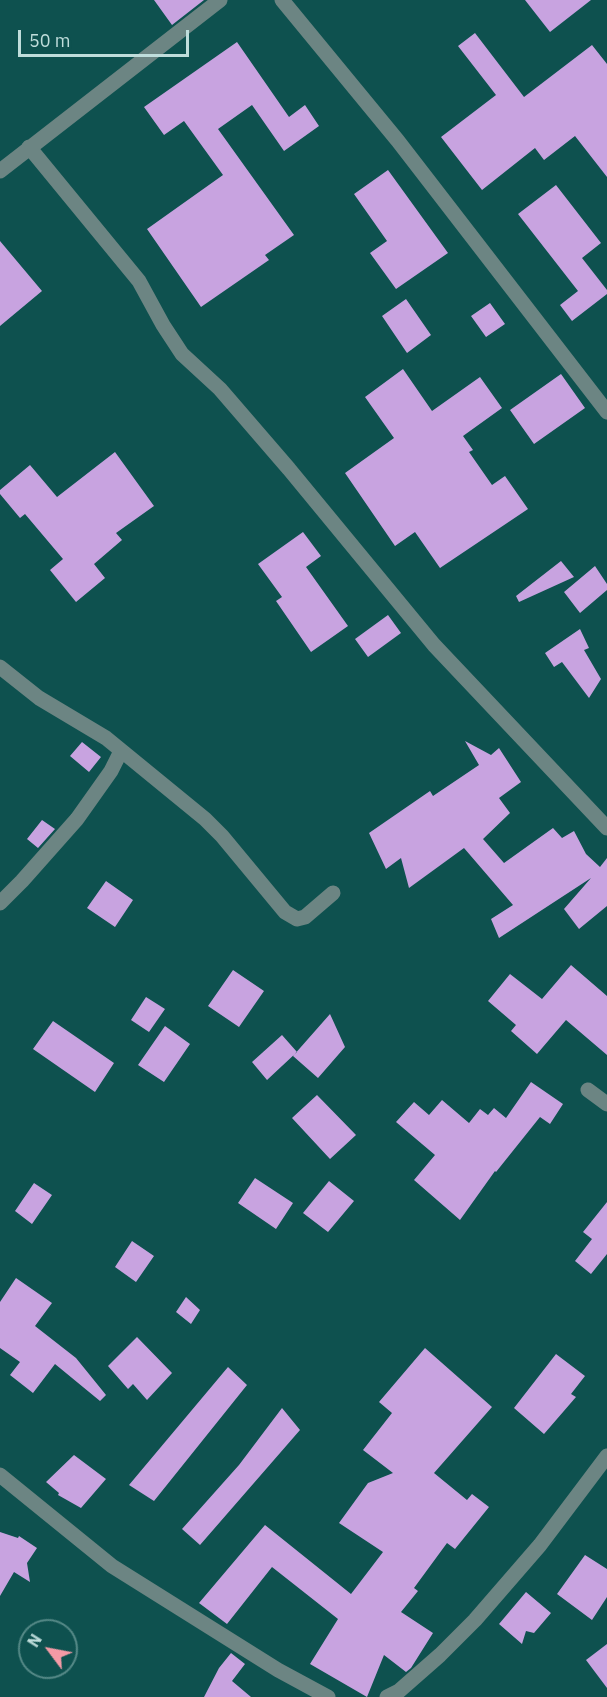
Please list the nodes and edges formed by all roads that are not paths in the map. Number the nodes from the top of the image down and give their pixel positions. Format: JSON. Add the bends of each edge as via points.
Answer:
{"nodes":[{"id":1,"x":220,"y":0,"type":"edge"},
{"id":2,"x":282,"y":0,"type":"edge"},
{"id":3,"x":29,"y":147,"type":"junction"},
{"id":4,"x":0,"y":171,"type":"edge"},
{"id":5,"x":607,"y":412,"type":"edge"},
{"id":6,"x":0,"y":668,"type":"edge"},
{"id":7,"x":121,"y":751,"type":"junction"},
{"id":8,"x":607,"y":828,"type":"edge"},
{"id":9,"x":333,"y":893,"type":"dead end"},
{"id":10,"x":0,"y":903,"type":"edge"},
{"id":11,"x":588,"y":1090,"type":"dead end"},
{"id":12,"x":607,"y":1104,"type":"edge"},
{"id":13,"x":607,"y":1456,"type":"edge"},
{"id":14,"x":2,"y":1478,"type":"edge"},
{"id":15,"x":328,"y":1697,"type":"edge"},
{"id":16,"x":387,"y":1697,"type":"edge"}],
"edges":[{"from":1,"to":3,"type":"street"},
{"from":2,"to":5,"type":"street","via":[[398,141]]},
{"from":3,"to":4,"type":"street"},
{"from":3,"to":8,"type":"street","via":[[139,281],[182,354],[220,389],[434,645]]},
{"from":6,"to":7,"type":"street"},
{"from":7,"to":9,"type":"street","via":[[222,836],[285,912],[297,919],[306,916]]},
{"from":7,"to":10,"type":"street","via":[[77,819]]},
{"from":11,"to":12,"type":"street"},
{"from":13,"to":16,"type":"street","via":[[540,1545],[475,1620],[440,1655]]},
{"from":14,"to":15,"type":"street","via":[[112,1566]]}]}
